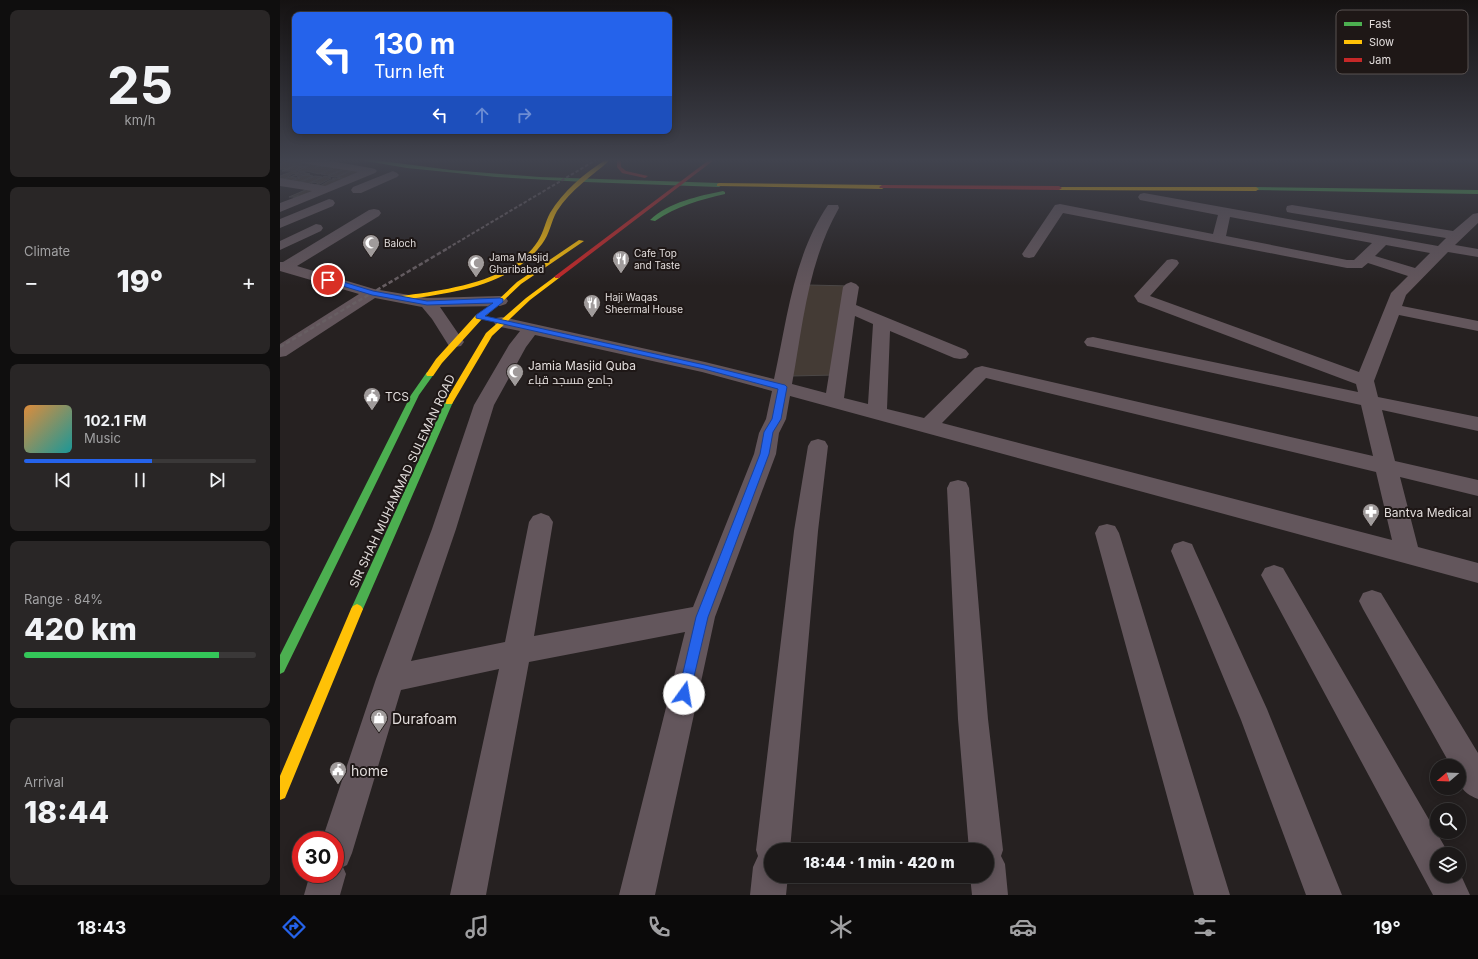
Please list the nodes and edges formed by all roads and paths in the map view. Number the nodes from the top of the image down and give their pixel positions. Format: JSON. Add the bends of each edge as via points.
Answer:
{"nodes":[{"id":1,"x":296,"y":202,"type":"edge"},
{"id":2,"x":331,"y":202,"type":"edge"},
{"id":3,"x":562,"y":202,"type":"edge"},
{"id":4,"x":656,"y":202,"type":"edge"},
{"id":5,"x":686,"y":202,"type":"edge"},
{"id":6,"x":1170,"y":202,"type":"edge"},
{"id":7,"x":280,"y":208,"type":"edge"},
{"id":8,"x":833,"y":208,"type":"dead end"},
{"id":9,"x":1292,"y":209,"type":"dead end"},
{"id":10,"x":1225,"y":212,"type":"junction"},
{"id":11,"x":374,"y":213,"type":"dead end"},
{"id":12,"x":1478,"y":217,"type":"edge"},
{"id":13,"x":280,"y":224,"type":"edge"},
{"id":14,"x":646,"y":225,"type":"dead end"},
{"id":15,"x":316,"y":228,"type":"dead end"},
{"id":16,"x":592,"y":234,"type":"dead end"},
{"id":17,"x":1218,"y":239,"type":"junction"},
{"id":18,"x":1382,"y":241,"type":"junction"},
{"id":19,"x":616,"y":244,"type":"dead end"},
{"id":20,"x":1447,"y":245,"type":"junction"},
{"id":21,"x":280,"y":246,"type":"edge"},
{"id":22,"x":1478,"y":253,"type":"edge"},
{"id":23,"x":1029,"y":254,"type":"dead end"},
{"id":24,"x":531,"y":255,"type":"junction"},
{"id":25,"x":1365,"y":257,"type":"junction"},
{"id":26,"x":1172,"y":263,"type":"dead end"},
{"id":27,"x":283,"y":266,"type":"edge"},
{"id":28,"x":571,"y":266,"type":"junction"},
{"id":29,"x":1417,"y":274,"type":"junction"},
{"id":30,"x":518,"y":283,"type":"junction"},
{"id":31,"x":852,"y":288,"type":"dead end"},
{"id":32,"x":372,"y":293,"type":"junction"},
{"id":33,"x":401,"y":298,"type":"junction"},
{"id":34,"x":500,"y":300,"type":"junction"},
{"id":35,"x":427,"y":303,"type":"junction"},
{"id":36,"x":847,"y":307,"type":"junction"},
{"id":37,"x":1392,"y":309,"type":"junction"},
{"id":38,"x":479,"y":317,"type":"junction"},
{"id":39,"x":502,"y":322,"type":"junction"},
{"id":40,"x":882,"y":322,"type":"junction"},
{"id":41,"x":1478,"y":326,"type":"edge"},
{"id":42,"x":531,"y":329,"type":"junction"},
{"id":43,"x":455,"y":342,"type":"junction"},
{"id":44,"x":1093,"y":342,"type":"dead end"},
{"id":45,"x":280,"y":352,"type":"edge"},
{"id":46,"x":960,"y":354,"type":"dead end"},
{"id":47,"x":1365,"y":381,"type":"junction"},
{"id":48,"x":782,"y":387,"type":"junction"},
{"id":49,"x":834,"y":401,"type":"junction"},
{"id":50,"x":1370,"y":401,"type":"junction"},
{"id":51,"x":877,"y":412,"type":"junction"},
{"id":52,"x":1478,"y":424,"type":"edge"},
{"id":53,"x":928,"y":426,"type":"junction"},
{"id":54,"x":818,"y":446,"type":"dead end"},
{"id":55,"x":1386,"y":467,"type":"junction"},
{"id":56,"x":958,"y":488,"type":"dead end"},
{"id":57,"x":1478,"y":488,"type":"edge"},
{"id":58,"x":541,"y":522,"type":"dead end"},
{"id":59,"x":1107,"y":533,"type":"dead end"},
{"id":60,"x":1183,"y":551,"type":"dead end"},
{"id":61,"x":1407,"y":552,"type":"junction"},
{"id":62,"x":1478,"y":573,"type":"edge"},
{"id":63,"x":1274,"y":575,"type":"dead end"},
{"id":64,"x":1372,"y":601,"type":"dead end"},
{"id":65,"x":702,"y":617,"type":"junction"},
{"id":66,"x":517,"y":652,"type":"junction"},
{"id":67,"x":280,"y":668,"type":"edge"},
{"id":68,"x":390,"y":679,"type":"junction"},
{"id":69,"x":1478,"y":783,"type":"edge"},
{"id":70,"x":280,"y":792,"type":"edge"},
{"id":71,"x":342,"y":831,"type":"edge"},
{"id":72,"x":774,"y":843,"type":"edge"},
{"id":73,"x":985,"y":843,"type":"edge"},
{"id":74,"x":1430,"y":854,"type":"edge"},
{"id":75,"x":325,"y":883,"type":"edge"},
{"id":76,"x":769,"y":883,"type":"edge"},
{"id":77,"x":989,"y":883,"type":"edge"},
{"id":78,"x":1446,"y":883,"type":"edge"},
{"id":79,"x":322,"y":895,"type":"edge"},
{"id":80,"x":468,"y":895,"type":"edge"},
{"id":81,"x":637,"y":895,"type":"edge"},
{"id":82,"x":768,"y":895,"type":"edge"},
{"id":83,"x":990,"y":895,"type":"edge"},
{"id":84,"x":1212,"y":895,"type":"edge"},
{"id":85,"x":1324,"y":895,"type":"edge"},
{"id":86,"x":1452,"y":895,"type":"edge"}],
"edges":[{"from":1,"to":7,"type":"street"},
{"from":2,"to":13,"type":"street"},
{"from":3,"to":24,"type":"highway","via":[[554,211],[541,242]]},
{"from":4,"to":28,"type":"highway","name":"SIR SHAH MUHAMMAD SULEMAN ROAD"},
{"from":5,"to":14,"type":"highway","via":[[664,212]]},
{"from":6,"to":10,"type":"street"},
{"from":8,"to":48,"type":"street","via":[[821,228],[804,274]]},
{"from":9,"to":20,"type":"street"},
{"from":10,"to":17,"type":"street"},
{"from":10,"to":18,"type":"street"},
{"from":11,"to":27,"type":"street"},
{"from":12,"to":20,"type":"street"},
{"from":15,"to":21,"type":"street"},
{"from":16,"to":30,"type":"highway","name":"SIR SHAH MUHAMMAD SULEMAN ROAD"},
{"from":17,"to":23,"type":"street","via":[[1060,208]]},
{"from":17,"to":25,"type":"street","via":[[1347,264],[1357,265]]},
{"from":18,"to":20,"type":"street"},
{"from":18,"to":25,"type":"street"},
{"from":19,"to":28,"type":"highway"},
{"from":20,"to":22,"type":"street"},
{"from":20,"to":29,"type":"street"},
{"from":24,"to":30,"type":"highway"},
{"from":24,"to":33,"type":"highway","via":[[513,268],[484,280],[459,288]]},
{"from":25,"to":29,"type":"street"},
{"from":26,"to":47,"type":"street","via":[[1143,294],[1144,299]]},
{"from":27,"to":32,"type":"street"},
{"from":28,"to":39,"type":"highway","name":"SIR SHAH MUHAMMAD SULEMAN ROAD"},
{"from":29,"to":37,"type":"street","via":[[1399,292]]},
{"from":30,"to":34,"type":"highway","name":"SIR SHAH MUHAMMAD SULEMAN ROAD"},
{"from":31,"to":36,"type":"street"},
{"from":32,"to":33,"type":"street"},
{"from":32,"to":45,"type":"street"},
{"from":33,"to":35,"type":"street"},
{"from":34,"to":35,"type":"street"},
{"from":34,"to":38,"type":"highway","name":"SIR SHAH MUHAMMAD SULEMAN ROAD"},
{"from":35,"to":43,"type":"street","via":[[440,317]]},
{"from":36,"to":40,"type":"street"},
{"from":36,"to":49,"type":"street"},
{"from":37,"to":41,"type":"street"},
{"from":37,"to":47,"type":"street"},
{"from":38,"to":39,"type":"highway"},
{"from":38,"to":43,"type":"highway","name":"SIR SHAH MUHAMMAD SULEMAN ROAD"},
{"from":39,"to":42,"type":"street"},
{"from":39,"to":70,"type":"highway","name":"SIR SHAH MUHAMMAD SULEMAN ROAD","via":[[489,335],[450,399]]},
{"from":40,"to":46,"type":"street"},
{"from":40,"to":51,"type":"street"},
{"from":42,"to":48,"type":"street","via":[[705,367]]},
{"from":42,"to":68,"type":"street","via":[[518,345],[484,405],[444,529]]},
{"from":43,"to":67,"type":"highway","name":"SIR SHAH MUHAMMAD SULEMAN ROAD","via":[[415,395]]},
{"from":44,"to":50,"type":"street"},
{"from":47,"to":50,"type":"street"},
{"from":48,"to":49,"type":"street"},
{"from":48,"to":65,"type":"street","via":[[776,419],[769,432],[765,454]]},
{"from":49,"to":51,"type":"street"},
{"from":50,"to":52,"type":"street"},
{"from":50,"to":55,"type":"street"},
{"from":51,"to":53,"type":"street"},
{"from":53,"to":55,"type":"street","via":[[982,372]]},
{"from":53,"to":61,"type":"street"},
{"from":54,"to":72,"type":"street","via":[[806,531]]},
{"from":55,"to":57,"type":"street"},
{"from":55,"to":61,"type":"street"},
{"from":56,"to":73,"type":"street","via":[[973,719]]},
{"from":58,"to":66,"type":"street"},
{"from":59,"to":84,"type":"street"},
{"from":60,"to":85,"type":"street","via":[[1256,720]]},
{"from":61,"to":62,"type":"street"},
{"from":63,"to":74,"type":"street"},
{"from":64,"to":69,"type":"street"},
{"from":65,"to":66,"type":"street"},
{"from":65,"to":81,"type":"street"},
{"from":66,"to":68,"type":"street"},
{"from":66,"to":80,"type":"street"},
{"from":68,"to":71,"type":"street"},
{"from":75,"to":79,"type":"street"},
{"from":76,"to":82,"type":"street"},
{"from":77,"to":83,"type":"street"},
{"from":78,"to":86,"type":"street"}]}
